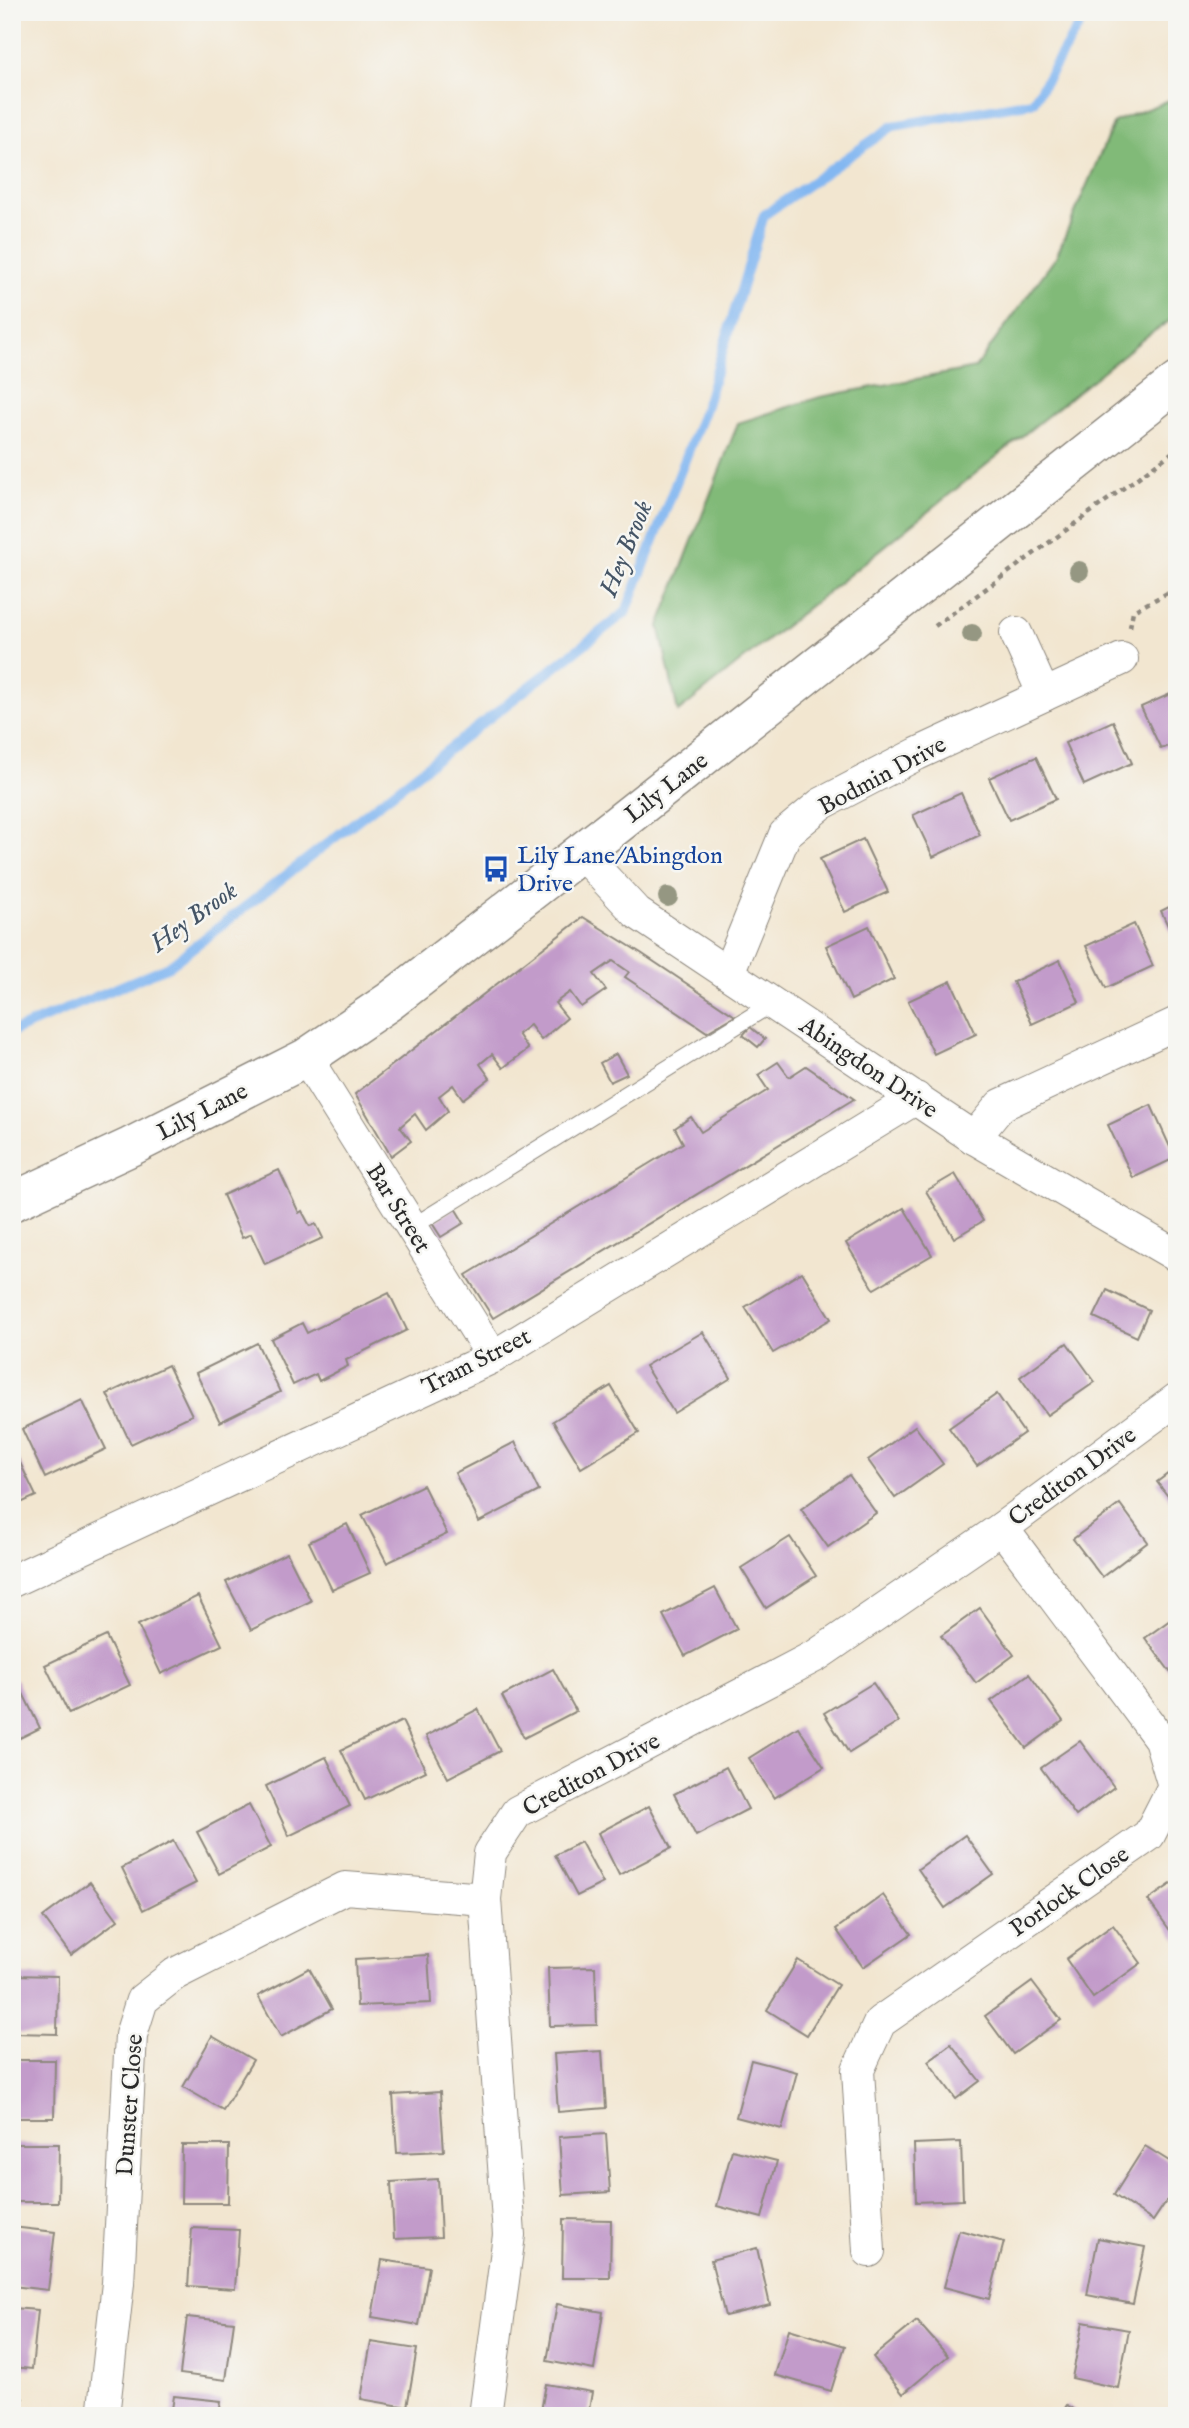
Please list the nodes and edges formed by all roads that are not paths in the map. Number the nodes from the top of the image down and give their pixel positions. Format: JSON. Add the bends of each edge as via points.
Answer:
{"nodes":[{"id":1,"x":1177,"y":382,"type":"edge"},
{"id":2,"x":1016,"y":633,"type":"dead end"},
{"id":3,"x":1122,"y":659,"type":"road end"},
{"id":4,"x":1044,"y":695,"type":"junction"},
{"id":5,"x":580,"y":853,"type":"junction"},
{"id":6,"x":728,"y":973,"type":"junction"},
{"id":7,"x":773,"y":1003,"type":"junction"},
{"id":8,"x":1177,"y":1023,"type":"edge"},
{"id":9,"x":306,"y":1058,"type":"junction"},
{"id":10,"x":916,"y":1098,"type":"junction"},
{"id":11,"x":974,"y":1138,"type":"junction"},
{"id":12,"x":12,"y":1202,"type":"edge"},
{"id":13,"x":412,"y":1227,"type":"junction"},
{"id":14,"x":1177,"y":1256,"type":"edge"},
{"id":15,"x":493,"y":1357,"type":"junction"},
{"id":16,"x":1177,"y":1399,"type":"edge"},
{"id":17,"x":1002,"y":1528,"type":"junction"},
{"id":18,"x":12,"y":1581,"type":"edge"},
{"id":19,"x":485,"y":1899,"type":"junction"},
{"id":20,"x":869,"y":2251,"type":"dead end"},
{"id":21,"x":103,"y":2416,"type":"edge"},
{"id":22,"x":485,"y":2416,"type":"edge"}],
"edges":[{"from":1,"to":5,"type":"main road","name":"Lily Lane"},
{"from":2,"to":4,"type":"street"},
{"from":3,"to":4,"type":"street","name":"Bodmin Drive"},
{"from":4,"to":6,"type":"street","name":"Bodmin Drive","via":[[821,804],[785,834]]},
{"from":5,"to":6,"type":"street","name":"Abingdon Drive","via":[[637,913]]},
{"from":5,"to":9,"type":"main road","name":"Lily Lane","via":[[390,1001]]},
{"from":6,"to":7,"type":"street","name":"Abingdon Drive"},
{"from":7,"to":10,"type":"street","name":"Abingdon Drive"},
{"from":7,"to":13,"type":"lane"},
{"from":8,"to":11,"type":"street","via":[[1000,1105]]},
{"from":9,"to":12,"type":"main road","name":"Lily Lane"},
{"from":9,"to":13,"type":"street","name":"Bar Street"},
{"from":10,"to":11,"type":"street","name":"Abingdon Drive"},
{"from":10,"to":15,"type":"street","name":"Tram Street"},
{"from":11,"to":14,"type":"street","name":"Abingdon Drive"},
{"from":13,"to":15,"type":"street","name":"Bar Street"},
{"from":15,"to":18,"type":"street","name":"Tram Street"},
{"from":16,"to":17,"type":"street","name":"Crediton Drive"},
{"from":17,"to":19,"type":"street","name":"Crediton Drive","via":[[817,1655],[517,1812],[490,1853]]},
{"from":17,"to":20,"type":"street","name":"Porlock Close","via":[[1160,1739],[1174,1786],[1149,1835],[880,2022],[858,2070]]},
{"from":19,"to":21,"type":"street","name":"Dunster Close","via":[[345,1888],[175,1975],[142,2000],[131,2035],[118,2283]]},
{"from":19,"to":22,"type":"street","name":"Crediton Drive","via":[[509,2235]]}]}
